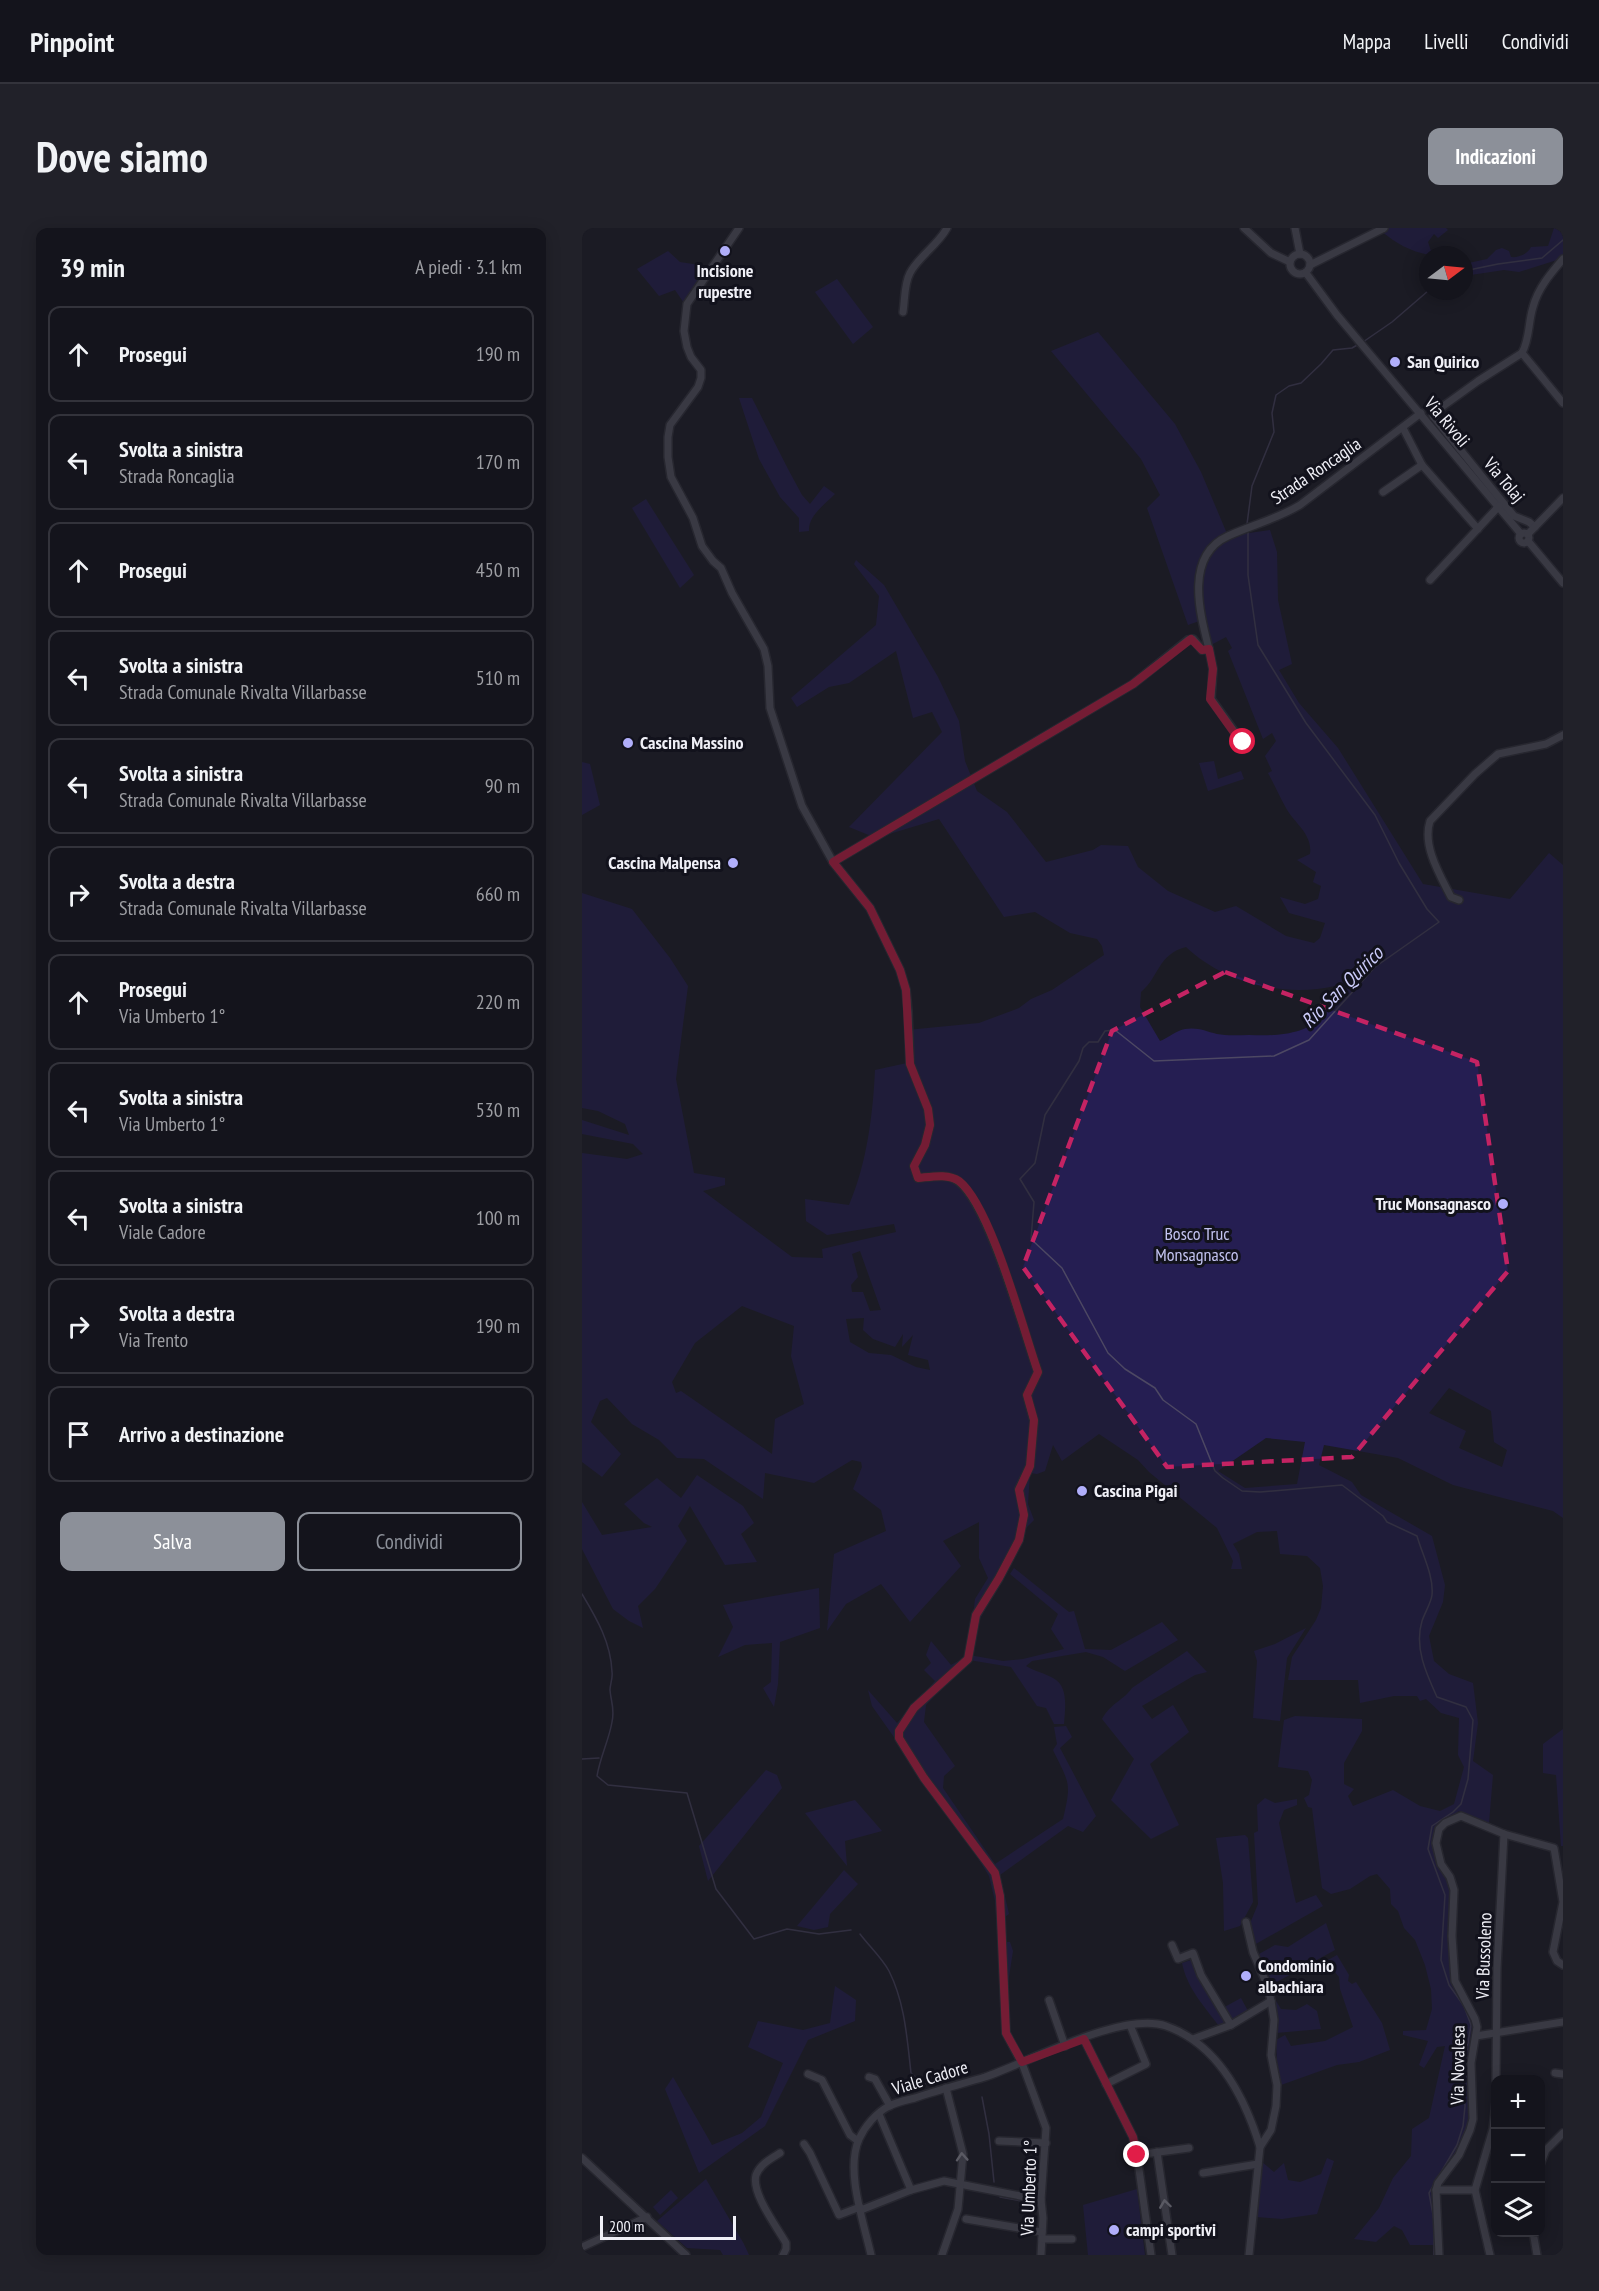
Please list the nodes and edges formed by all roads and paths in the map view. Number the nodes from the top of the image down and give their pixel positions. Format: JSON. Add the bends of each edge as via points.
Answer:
{"nodes":[{"id":1,"x":739,"y":228,"type":"edge"},
{"id":2,"x":947,"y":228,"type":"edge"},
{"id":3,"x":1244,"y":228,"type":"edge"},
{"id":4,"x":1295,"y":228,"type":"edge"},
{"id":5,"x":1384,"y":228,"type":"edge"},
{"id":6,"x":1300,"y":254,"type":"junction"},
{"id":7,"x":1563,"y":259,"type":"edge"},
{"id":8,"x":1290,"y":262,"type":"junction"},
{"id":9,"x":1310,"y":265,"type":"junction"},
{"id":10,"x":1306,"y":273,"type":"junction"},
{"id":11,"x":903,"y":312,"type":"dead end"},
{"id":12,"x":1522,"y":353,"type":"junction"},
{"id":13,"x":1563,"y":403,"type":"edge"},
{"id":14,"x":1421,"y":413,"type":"junction"},
{"id":15,"x":1403,"y":428,"type":"junction"},
{"id":16,"x":1422,"y":465,"type":"junction"},
{"id":17,"x":1383,"y":492,"type":"dead end"},
{"id":18,"x":1563,"y":498,"type":"edge"},
{"id":19,"x":1499,"y":506,"type":"junction"},
{"id":20,"x":1535,"y":527,"type":"junction"},
{"id":21,"x":1478,"y":530,"type":"junction"},
{"id":22,"x":1525,"y":536,"type":"junction"},
{"id":23,"x":1430,"y":580,"type":"dead end"},
{"id":24,"x":1563,"y":583,"type":"edge"},
{"id":25,"x":1209,"y":649,"type":"junction"},
{"id":26,"x":1563,"y":735,"type":"edge"},
{"id":27,"x":1248,"y":741,"type":"dead end"},
{"id":28,"x":833,"y":862,"type":"junction"},
{"id":29,"x":1459,"y":900,"type":"dead end"},
{"id":30,"x":1504,"y":1834,"type":"junction"},
{"id":31,"x":1246,"y":1922,"type":"dead end"},
{"id":32,"x":1172,"y":1945,"type":"dead end"},
{"id":33,"x":1563,"y":1965,"type":"edge"},
{"id":34,"x":1049,"y":2000,"type":"dead end"},
{"id":35,"x":1271,"y":2001,"type":"junction"},
{"id":36,"x":1563,"y":2022,"type":"edge"},
{"id":37,"x":1130,"y":2025,"type":"junction"},
{"id":38,"x":1231,"y":2025,"type":"junction"},
{"id":39,"x":1497,"y":2033,"type":"junction"},
{"id":40,"x":1476,"y":2036,"type":"junction"},
{"id":41,"x":1084,"y":2039,"type":"junction"},
{"id":42,"x":1193,"y":2039,"type":"junction"},
{"id":43,"x":1065,"y":2046,"type":"junction"},
{"id":44,"x":1022,"y":2062,"type":"junction"},
{"id":45,"x":808,"y":2074,"type":"dead end"},
{"id":46,"x":1496,"y":2075,"type":"edge"},
{"id":47,"x":869,"y":2077,"type":"dead end"},
{"id":48,"x":1107,"y":2084,"type":"junction"},
{"id":49,"x":945,"y":2088,"type":"junction"},
{"id":50,"x":890,"y":2106,"type":"junction"},
{"id":51,"x":879,"y":2114,"type":"junction"},
{"id":52,"x":1493,"y":2129,"type":"edge"},
{"id":53,"x":1563,"y":2133,"type":"edge"},
{"id":54,"x":858,"y":2141,"type":"junction"},
{"id":55,"x":999,"y":2141,"type":"dead end"},
{"id":56,"x":1046,"y":2143,"type":"junction"},
{"id":57,"x":804,"y":2144,"type":"dead end"},
{"id":58,"x":1260,"y":2147,"type":"junction"},
{"id":59,"x":1189,"y":2148,"type":"dead end"},
{"id":60,"x":1545,"y":2150,"type":"edge"},
{"id":61,"x":1157,"y":2152,"type":"junction"},
{"id":62,"x":780,"y":2153,"type":"dead end"},
{"id":63,"x":1137,"y":2155,"type":"junction"},
{"id":64,"x":582,"y":2158,"type":"edge"},
{"id":65,"x":1258,"y":2164,"type":"junction"},
{"id":66,"x":1203,"y":2173,"type":"dead end"},
{"id":67,"x":961,"y":2183,"type":"junction"},
{"id":68,"x":912,"y":2190,"type":"junction"},
{"id":69,"x":1436,"y":2190,"type":"junction"},
{"id":70,"x":1475,"y":2190,"type":"junction"},
{"id":71,"x":1041,"y":2200,"type":"junction"},
{"id":72,"x":860,"y":2209,"type":"junction"},
{"id":73,"x":647,"y":2217,"type":"junction"},
{"id":74,"x":966,"y":2219,"type":"dead end"},
{"id":75,"x":1042,"y":2236,"type":"junction"},
{"id":76,"x":1534,"y":2237,"type":"edge"},
{"id":77,"x":1072,"y":2239,"type":"dead end"},
{"id":78,"x":582,"y":2247,"type":"edge"},
{"id":79,"x":686,"y":2255,"type":"edge"},
{"id":80,"x":783,"y":2255,"type":"edge"},
{"id":81,"x":871,"y":2255,"type":"edge"},
{"id":82,"x":942,"y":2255,"type":"edge"},
{"id":83,"x":1041,"y":2255,"type":"edge"},
{"id":84,"x":1151,"y":2255,"type":"edge"},
{"id":85,"x":1172,"y":2255,"type":"edge"},
{"id":86,"x":1249,"y":2255,"type":"edge"},
{"id":87,"x":1439,"y":2255,"type":"edge"},
{"id":88,"x":1490,"y":2255,"type":"edge"},
{"id":89,"x":1537,"y":2255,"type":"edge"}],
"edges":[{"from":1,"to":28,"type":"street","via":[[687,304],[687,347],[701,370],[701,378],[670,425],[668,457],[671,477],[702,546],[721,568],[764,649],[770,708],[791,775],[802,806]]},
{"from":2,"to":11,"type":"street","via":[[910,271]]},
{"from":3,"to":8,"type":"street","name":"Via Rivoli","via":[[1271,253]]},
{"from":4,"to":6,"type":"street"},
{"from":5,"to":9,"type":"street"},
{"from":6,"to":8,"type":"street"},
{"from":6,"to":9,"type":"street","via":[[1309,259]]},
{"from":7,"to":12,"type":"street","via":[[1541,287],[1533,305],[1529,339]]},
{"from":8,"to":10,"type":"street","name":"Via Rivoli","via":[[1293,272]]},
{"from":9,"to":10,"type":"street"},
{"from":10,"to":14,"type":"street","name":"Via Rivoli"},
{"from":12,"to":13,"type":"street"},
{"from":12,"to":20,"type":"street","name":"Via Tolaj","via":[[1433,416],[1514,516]]},
{"from":14,"to":15,"type":"street","name":"Strada Roncaglia"},
{"from":14,"to":19,"type":"street","name":"Via Rivoli"},
{"from":15,"to":16,"type":"street"},
{"from":15,"to":25,"type":"street","name":"Strada Roncaglia","via":[[1300,505],[1228,536],[1214,546],[1205,560],[1198,589]]},
{"from":16,"to":17,"type":"street"},
{"from":16,"to":21,"type":"street"},
{"from":18,"to":20,"type":"street"},
{"from":19,"to":21,"type":"street"},
{"from":19,"to":22,"type":"street","name":"Via Rivoli"},
{"from":20,"to":22,"type":"street"},
{"from":21,"to":23,"type":"street"},
{"from":22,"to":24,"type":"street","name":"Via Rivoli"},
{"from":25,"to":27,"type":"street","name":"Strada Roncaglia","via":[[1212,704],[1239,738]]},
{"from":25,"to":28,"type":"street","via":[[1202,650],[1194,639],[1188,640],[1133,684]]},
{"from":26,"to":29,"type":"street","via":[[1546,744],[1498,754],[1430,821],[1427,831],[1436,868],[1451,897]]},
{"from":28,"to":44,"type":"street","name":"Via Umberto 1°","via":[[870,908],[906,990],[910,1064],[928,1109],[930,1125],[914,1166],[918,1178],[957,1179],[972,1195],[981,1210],[1038,1372],[1027,1395],[1034,1420],[1030,1466],[1019,1490],[1024,1515],[1019,1540],[976,1615],[968,1659],[914,1708],[899,1731],[899,1738],[924,1778],[995,1873],[1000,1896],[1006,2033]]},
{"from":30,"to":33,"type":"street","via":[[1554,1848],[1563,1902],[1553,1952]]},
{"from":30,"to":39,"type":"street","name":"Via Bussoleno"},
{"from":30,"to":40,"type":"street","name":"Via Novalesa","via":[[1461,1816],[1445,1823],[1436,1836],[1441,1864],[1454,1890],[1455,1981],[1475,2019]]},
{"from":31,"to":35,"type":"street"},
{"from":32,"to":38,"type":"street","via":[[1178,1959],[1193,1953],[1201,1975]]},
{"from":34,"to":43,"type":"street"},
{"from":35,"to":38,"type":"street"},
{"from":35,"to":58,"type":"street","via":[[1276,2106],[1271,2130]]},
{"from":36,"to":39,"type":"street"},
{"from":37,"to":41,"type":"street","name":"Viale Cadore"},
{"from":37,"to":42,"type":"street","name":"Viale Cadore","via":[[1164,2025]]},
{"from":37,"to":48,"type":"street","via":[[1146,2064]]},
{"from":38,"to":42,"type":"street"},
{"from":39,"to":40,"type":"street"},
{"from":39,"to":46,"type":"street","name":"Via Bussoleno"},
{"from":40,"to":69,"type":"street","name":"Via Novalesa","via":[[1471,2063],[1473,2119],[1459,2155]]},
{"from":41,"to":43,"type":"street","name":"Viale Cadore"},
{"from":41,"to":48,"type":"street"},
{"from":42,"to":58,"type":"street","name":"Viale Cadore","via":[[1224,2071],[1252,2122]]},
{"from":43,"to":44,"type":"street","name":"Viale Cadore"},
{"from":44,"to":49,"type":"street","name":"Viale Cadore"},
{"from":44,"to":56,"type":"street","name":"Via Umberto 1°","via":[[1046,2128]]},
{"from":45,"to":54,"type":"street","via":[[822,2080],[850,2135]]},
{"from":47,"to":50,"type":"street","via":[[875,2079]]},
{"from":48,"to":63,"type":"street","via":[[1133,2137]]},
{"from":49,"to":50,"type":"street","name":"Viale Cadore"},
{"from":67,"to":49,"type":"street","one_way":true,"via":[[963,2154]]},
{"from":50,"to":51,"type":"street","name":"Viale Cadore"},
{"from":51,"to":54,"type":"street","name":"Viale Cadore"},
{"from":51,"to":68,"type":"street"},
{"from":52,"to":70,"type":"street"},
{"from":53,"to":60,"type":"street"},
{"from":54,"to":72,"type":"street","via":[[855,2182]]},
{"from":55,"to":56,"type":"street"},
{"from":56,"to":71,"type":"street","name":"Via Umberto 1°"},
{"from":57,"to":72,"type":"street","via":[[839,2215]]},
{"from":58,"to":65,"type":"street"},
{"from":59,"to":61,"type":"street"},
{"from":61,"to":63,"type":"street"},
{"from":85,"to":61,"type":"street","one_way":true},
{"from":62,"to":80,"type":"street","via":[[764,2163],[756,2175],[756,2187],[786,2243]]},
{"from":63,"to":84,"type":"street"},
{"from":64,"to":73,"type":"street"},
{"from":65,"to":66,"type":"street"},
{"from":65,"to":86,"type":"street"},
{"from":67,"to":68,"type":"street","via":[[944,2181]]},
{"from":67,"to":71,"type":"street"},
{"from":67,"to":82,"type":"street","via":[[958,2209]]},
{"from":68,"to":72,"type":"street"},
{"from":69,"to":70,"type":"street"},
{"from":69,"to":87,"type":"street"},
{"from":70,"to":88,"type":"street"},
{"from":71,"to":75,"type":"street","name":"Via Umberto 1°"},
{"from":72,"to":81,"type":"street"},
{"from":73,"to":78,"type":"street"},
{"from":73,"to":79,"type":"street"},
{"from":74,"to":75,"type":"street"},
{"from":75,"to":77,"type":"street"},
{"from":75,"to":83,"type":"street","name":"Via Umberto 1°"},
{"from":76,"to":89,"type":"street"}]}
